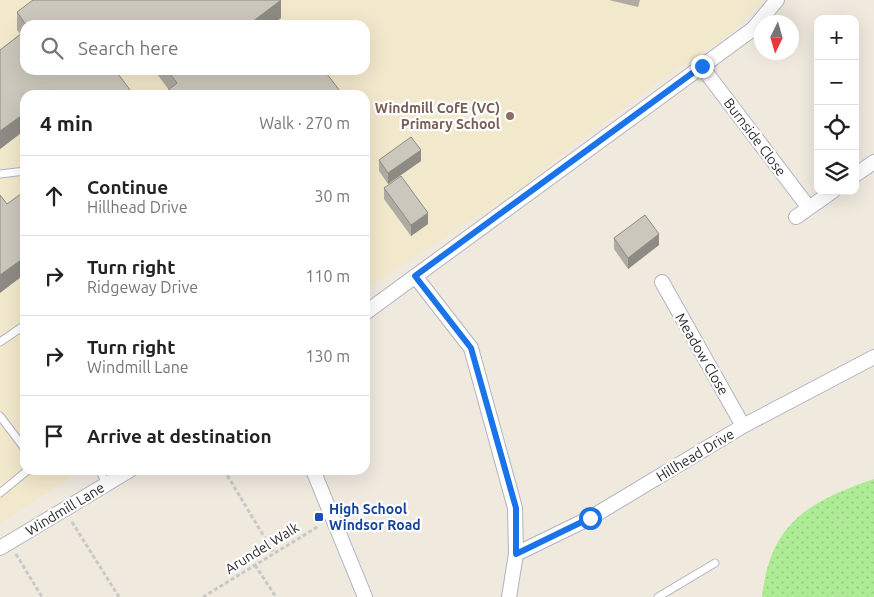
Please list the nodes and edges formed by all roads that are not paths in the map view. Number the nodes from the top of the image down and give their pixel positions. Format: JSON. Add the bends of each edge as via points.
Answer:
{"nodes":[{"id":1,"x":778,"y":0,"type":"edge"},
{"id":2,"x":702,"y":66,"type":"junction"},
{"id":3,"x":874,"y":162,"type":"edge"},
{"id":4,"x":20,"y":172,"type":"edge"},
{"id":5,"x":859,"y":172,"type":"edge"},
{"id":6,"x":0,"y":174,"type":"edge"},
{"id":7,"x":827,"y":195,"type":"edge"},
{"id":8,"x":809,"y":208,"type":"junction"},
{"id":9,"x":796,"y":217,"type":"dead end"},
{"id":10,"x":415,"y":276,"type":"junction"},
{"id":11,"x":662,"y":282,"type":"dead end"},
{"id":12,"x":370,"y":310,"type":"edge"},
{"id":13,"x":20,"y":328,"type":"edge"},
{"id":14,"x":0,"y":342,"type":"edge"},
{"id":15,"x":874,"y":357,"type":"edge"},
{"id":16,"x":0,"y":416,"type":"edge"},
{"id":17,"x":743,"y":426,"type":"junction"},
{"id":18,"x":20,"y":442,"type":"edge"},
{"id":19,"x":22,"y":475,"type":"edge"},
{"id":20,"x":102,"y":475,"type":"edge"},
{"id":21,"x":122,"y":475,"type":"edge"},
{"id":22,"x":314,"y":475,"type":"edge"},
{"id":23,"x":106,"y":485,"type":"junction"},
{"id":24,"x":0,"y":493,"type":"edge"},
{"id":25,"x":5,"y":546,"type":"edge"},
{"id":26,"x":516,"y":554,"type":"junction"},
{"id":27,"x":715,"y":563,"type":"dead end"},
{"id":28,"x":365,"y":597,"type":"edge"},
{"id":29,"x":509,"y":597,"type":"edge"},
{"id":30,"x":658,"y":597,"type":"edge"}],
"edges":[{"from":1,"to":2,"type":"street","via":[[753,29]]},
{"from":2,"to":8,"type":"street","name":"Burnside Close"},
{"from":2,"to":10,"type":"street"},
{"from":3,"to":5,"type":"street"},
{"from":4,"to":6,"type":"lane"},
{"from":7,"to":8,"type":"street"},
{"from":8,"to":9,"type":"street"},
{"from":10,"to":12,"type":"street"},
{"from":10,"to":26,"type":"street","via":[[471,348],[516,508]]},
{"from":11,"to":17,"type":"street","name":"Meadow Close"},
{"from":13,"to":14,"type":"lane"},
{"from":15,"to":17,"type":"street","name":"Hillhead Drive"},
{"from":16,"to":18,"type":"lane"},
{"from":17,"to":26,"type":"street","name":"Hillhead Drive","via":[[590,518]]},
{"from":19,"to":24,"type":"lane"},
{"from":20,"to":23,"type":"lane"},
{"from":21,"to":23,"type":"street","name":"Windmill Lane"},
{"from":22,"to":28,"type":"street"},
{"from":23,"to":25,"type":"street","name":"Windmill Lane"},
{"from":26,"to":29,"type":"street"},
{"from":27,"to":30,"type":"lane"}]}
